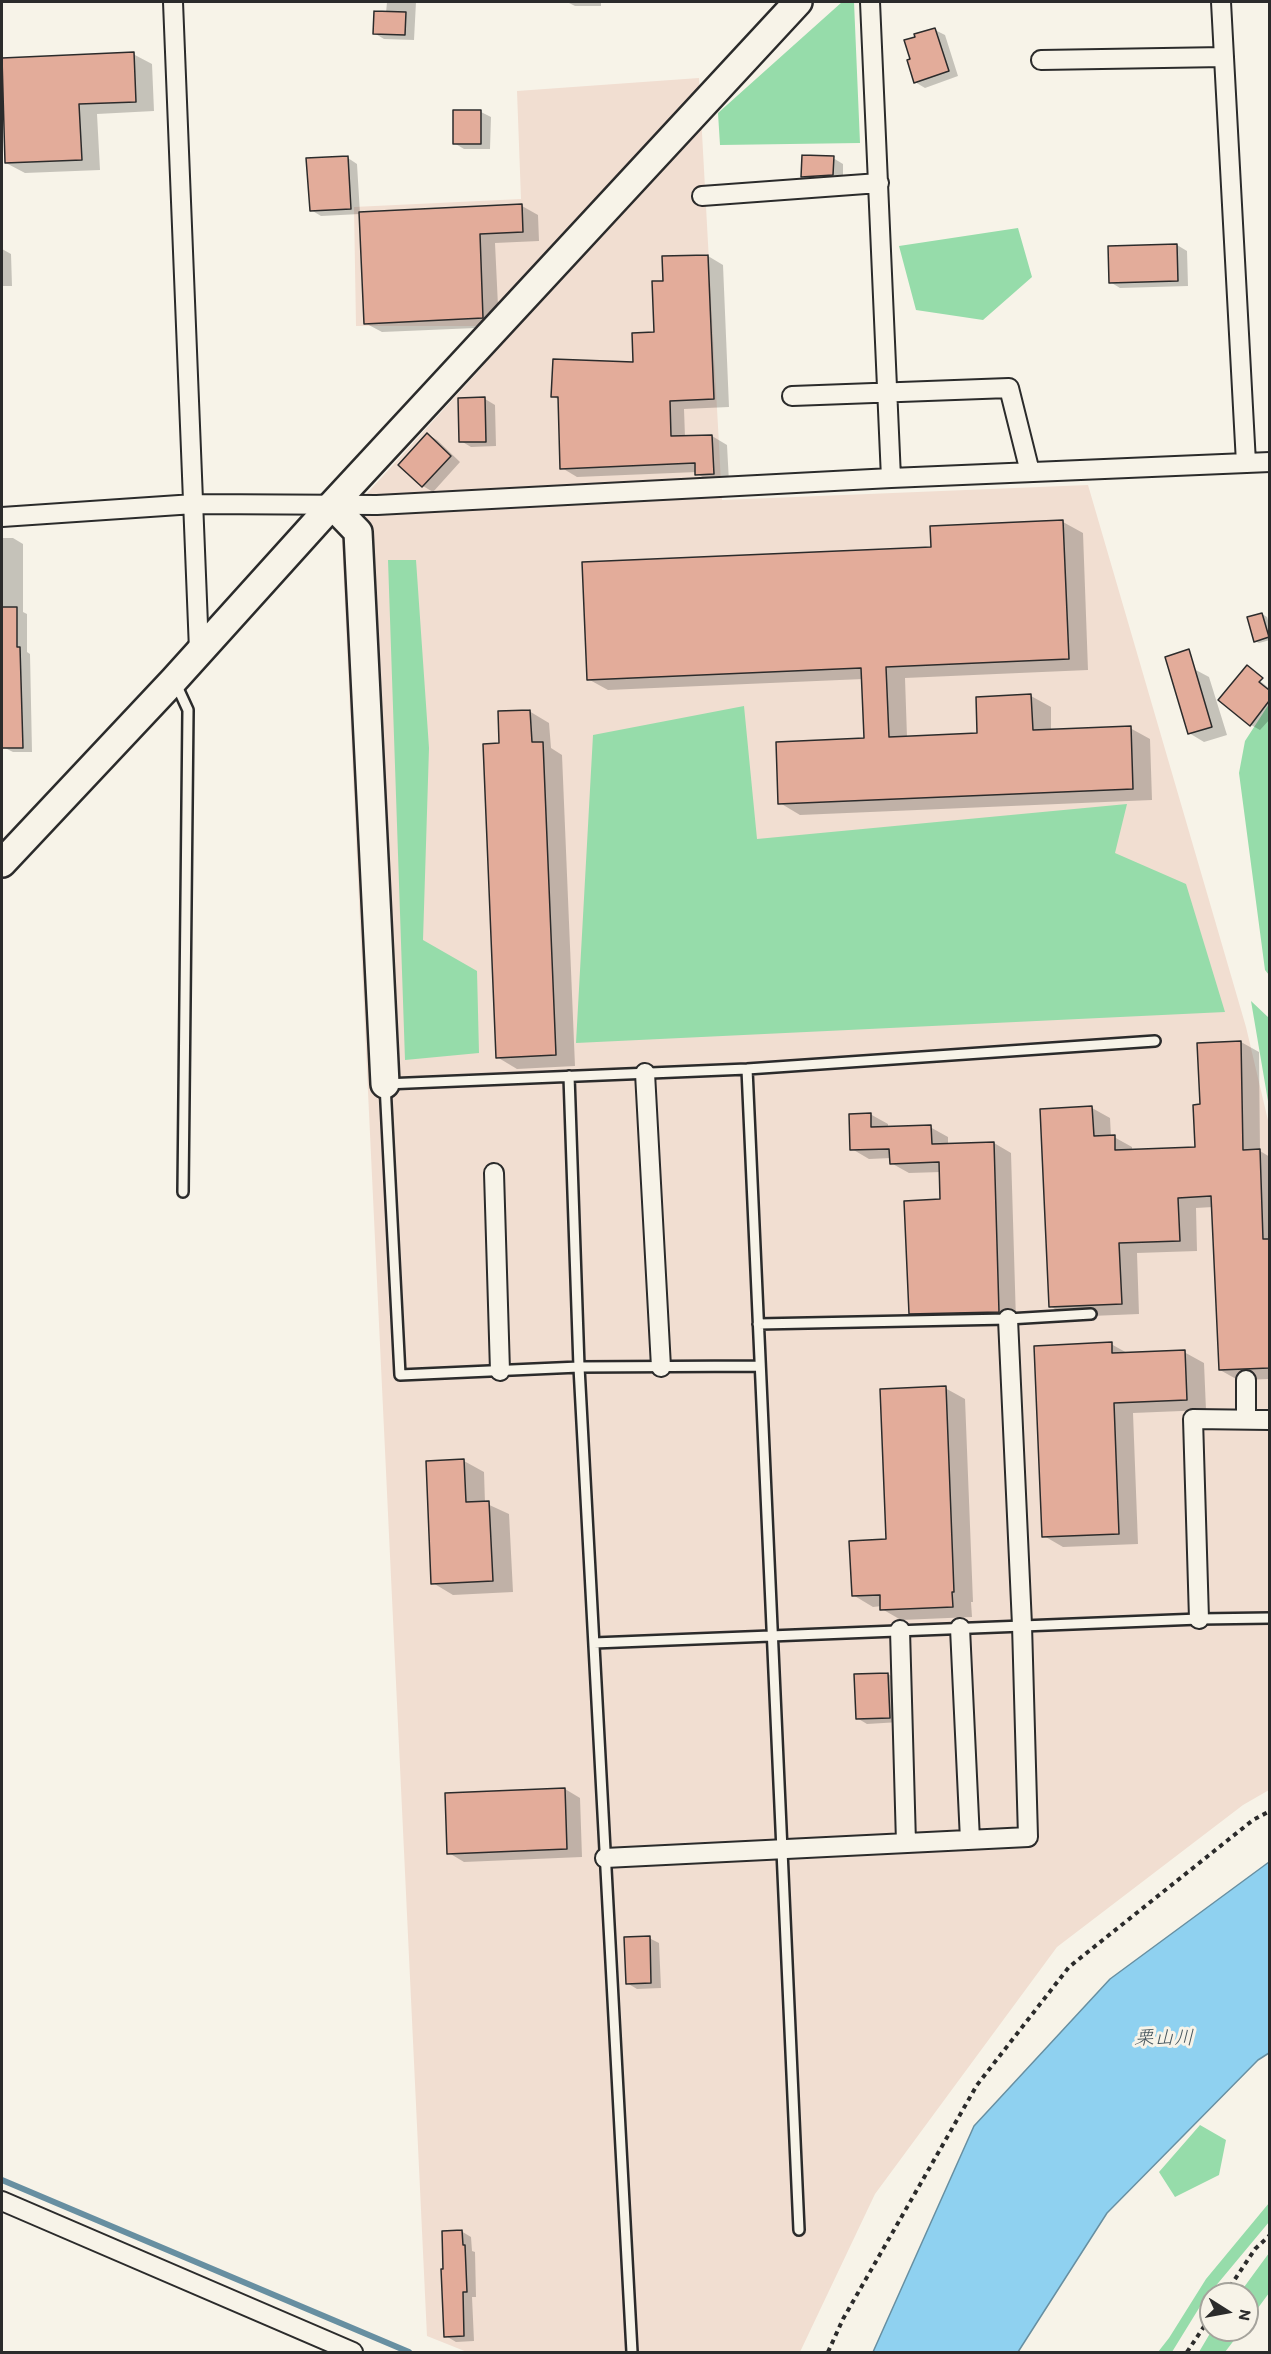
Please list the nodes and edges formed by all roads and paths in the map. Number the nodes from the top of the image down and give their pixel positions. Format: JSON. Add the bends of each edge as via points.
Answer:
{"nodes":[{"id":1,"x":173,"y":2,"type":"edge"},
{"id":2,"x":798,"y":2,"type":"edge"},
{"id":3,"x":870,"y":2,"type":"edge"},
{"id":4,"x":1221,"y":2,"type":"edge"},
{"id":5,"x":1224,"y":57,"type":"junction"},
{"id":6,"x":1041,"y":60,"type":"dead end"},
{"id":7,"x":879,"y":183,"type":"junction"},
{"id":8,"x":702,"y":196,"type":"dead end"},
{"id":9,"x":887,"y":393,"type":"junction"},
{"id":10,"x":792,"y":396,"type":"dead end"},
{"id":11,"x":1269,"y":462,"type":"edge"},
{"id":12,"x":1246,"y":463,"type":"junction"},
{"id":13,"x":1030,"y":472,"type":"junction"},
{"id":14,"x":891,"y":478,"type":"junction"},
{"id":15,"x":194,"y":504,"type":"junction"},
{"id":16,"x":332,"y":505,"type":"junction"},
{"id":17,"x":2,"y":517,"type":"edge"},
{"id":18,"x":199,"y":650,"type":"junction"},
{"id":19,"x":174,"y":680,"type":"junction"},
{"id":20,"x":2,"y":863,"type":"edge"},
{"id":21,"x":1155,"y":1041,"type":"dead end"},
{"id":22,"x":747,"y":1069,"type":"junction"},
{"id":23,"x":645,"y":1073,"type":"junction"},
{"id":24,"x":569,"y":1076,"type":"junction"},
{"id":25,"x":385,"y":1084,"type":"junction"},
{"id":26,"x":494,"y":1173,"type":"dead end"},
{"id":27,"x":183,"y":1192,"type":"dead end"},
{"id":28,"x":1091,"y":1314,"type":"dead end"},
{"id":29,"x":1008,"y":1319,"type":"junction"},
{"id":30,"x":758,"y":1324,"type":"junction"},
{"id":31,"x":760,"y":1366,"type":"junction"},
{"id":32,"x":579,"y":1367,"type":"junction"},
{"id":33,"x":661,"y":1367,"type":"junction"},
{"id":34,"x":500,"y":1371,"type":"junction"},
{"id":35,"x":1246,"y":1380,"type":"dead end"},
{"id":36,"x":1246,"y":1419,"type":"junction"},
{"id":37,"x":1269,"y":1420,"type":"edge"},
{"id":38,"x":1269,"y":1618,"type":"edge"},
{"id":39,"x":1199,"y":1619,"type":"junction"},
{"id":40,"x":1022,"y":1625,"type":"junction"},
{"id":41,"x":960,"y":1628,"type":"junction"},
{"id":42,"x":900,"y":1630,"type":"junction"},
{"id":43,"x":772,"y":1635,"type":"junction"},
{"id":44,"x":594,"y":1642,"type":"junction"},
{"id":45,"x":1269,"y":1811,"type":"edge"},
{"id":46,"x":970,"y":1840,"type":"junction"},
{"id":47,"x":906,"y":1843,"type":"junction"},
{"id":48,"x":782,"y":1849,"type":"junction"},
{"id":49,"x":605,"y":1858,"type":"junction"},
{"id":50,"x":2,"y":2201,"type":"edge"},
{"id":51,"x":799,"y":2230,"type":"dead end"},
{"id":52,"x":1269,"y":2235,"type":"edge"},
{"id":53,"x":1234,"y":2282,"type":"edge"},
{"id":54,"x":1199,"y":2334,"type":"edge"},
{"id":55,"x":340,"y":2350,"type":"edge"},
{"id":56,"x":632,"y":2352,"type":"edge"},
{"id":57,"x":828,"y":2352,"type":"edge"},
{"id":58,"x":1187,"y":2352,"type":"edge"}],
"edges":[{"from":1,"to":15,"type":"street"},
{"from":2,"to":16,"type":"street"},
{"from":3,"to":7,"type":"street"},
{"from":4,"to":5,"type":"street"},
{"from":5,"to":6,"type":"street"},
{"from":5,"to":12,"type":"street"},
{"from":7,"to":8,"type":"street"},
{"from":7,"to":9,"type":"street"},
{"from":9,"to":10,"type":"street"},
{"from":9,"to":13,"type":"street","via":[[1009,388]]},
{"from":9,"to":14,"type":"street"},
{"from":11,"to":12,"type":"street"},
{"from":12,"to":13,"type":"street"},
{"from":13,"to":14,"type":"street"},
{"from":14,"to":16,"type":"street"},
{"from":15,"to":16,"type":"street"},
{"from":15,"to":17,"type":"street"},
{"from":15,"to":18,"type":"street"},
{"from":16,"to":18,"type":"street"},
{"from":16,"to":25,"type":"street","via":[[358,532]]},
{"from":18,"to":19,"type":"street"},
{"from":19,"to":20,"type":"street"},
{"from":19,"to":27,"type":"lane","via":[[188,710]]},
{"from":21,"to":22,"type":"lane"},
{"from":22,"to":23,"type":"lane"},
{"from":22,"to":30,"type":"lane"},
{"from":23,"to":24,"type":"lane"},
{"from":23,"to":33,"type":"street"},
{"from":24,"to":25,"type":"lane"},
{"from":24,"to":32,"type":"lane"},
{"from":25,"to":34,"type":"lane","via":[[400,1375]]},
{"from":26,"to":34,"type":"street"},
{"from":28,"to":29,"type":"lane"},
{"from":29,"to":30,"type":"lane"},
{"from":29,"to":40,"type":"street"},
{"from":30,"to":31,"type":"lane"},
{"from":31,"to":33,"type":"lane"},
{"from":31,"to":43,"type":"lane"},
{"from":32,"to":33,"type":"lane"},
{"from":32,"to":34,"type":"lane"},
{"from":32,"to":44,"type":"lane"},
{"from":35,"to":36,"type":"street"},
{"from":36,"to":37,"type":"street"},
{"from":36,"to":39,"type":"street","via":[[1193,1419]]},
{"from":38,"to":39,"type":"lane"},
{"from":39,"to":40,"type":"lane"},
{"from":40,"to":41,"type":"lane"},
{"from":40,"to":46,"type":"street","via":[[1028,1837]]},
{"from":41,"to":42,"type":"lane"},
{"from":41,"to":46,"type":"street"},
{"from":42,"to":43,"type":"lane"},
{"from":42,"to":47,"type":"street"},
{"from":43,"to":44,"type":"lane"},
{"from":43,"to":48,"type":"lane"},
{"from":44,"to":49,"type":"lane"},
{"from":45,"to":57,"type":"path","via":[[1069,1967],[977,2085]]},
{"from":46,"to":47,"type":"street"},
{"from":47,"to":48,"type":"street"},
{"from":48,"to":49,"type":"street"},
{"from":48,"to":51,"type":"lane"},
{"from":49,"to":56,"type":"lane"},
{"from":50,"to":55,"type":"street"},
{"from":52,"to":53,"type":"path"},
{"from":54,"to":58,"type":"path"}]}
